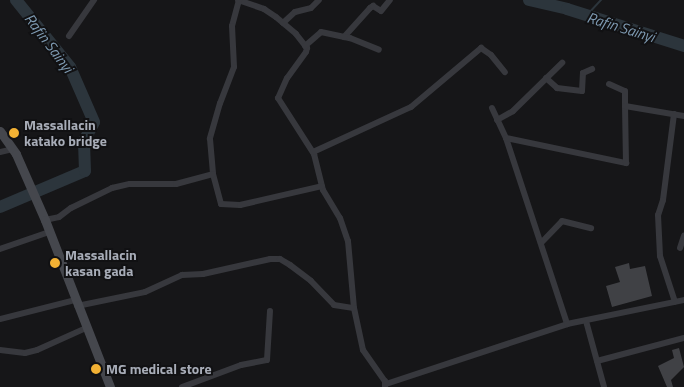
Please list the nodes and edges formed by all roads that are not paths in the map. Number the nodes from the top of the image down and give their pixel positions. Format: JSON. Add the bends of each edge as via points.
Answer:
{"nodes":[{"id":1,"x":94,"y":0,"type":"edge"},
{"id":2,"x":239,"y":0,"type":"edge"},
{"id":3,"x":319,"y":0,"type":"edge"},
{"id":4,"x":390,"y":0,"type":"edge"},
{"id":5,"x":283,"y":23,"type":"junction"},
{"id":6,"x":70,"y":36,"type":"dead end"},
{"id":7,"x":344,"y":37,"type":"junction"},
{"id":8,"x":305,"y":46,"type":"junction"},
{"id":9,"x":379,"y":50,"type":"dead end"},
{"id":10,"x":562,"y":63,"type":"dead end"},
{"id":11,"x":592,"y":69,"type":"dead end"},
{"id":12,"x":505,"y":72,"type":"dead end"},
{"id":13,"x":546,"y":78,"type":"junction"},
{"id":14,"x":609,"y":84,"type":"dead end"},
{"id":15,"x":625,"y":106,"type":"junction"},
{"id":16,"x":492,"y":108,"type":"dead end"},
{"id":17,"x":674,"y":114,"type":"junction"},
{"id":18,"x":684,"y":116,"type":"edge"},
{"id":19,"x":498,"y":120,"type":"junction"},
{"id":20,"x":0,"y":131,"type":"edge"},
{"id":21,"x":506,"y":138,"type":"junction"},
{"id":22,"x":14,"y":149,"type":"junction"},
{"id":23,"x":0,"y":152,"type":"edge"},
{"id":24,"x":313,"y":152,"type":"junction"},
{"id":25,"x":213,"y":174,"type":"junction"},
{"id":26,"x":322,"y":186,"type":"junction"},
{"id":27,"x":45,"y":220,"type":"junction"},
{"id":28,"x":591,"y":228,"type":"dead end"},
{"id":29,"x":49,"y":232,"type":"junction"},
{"id":30,"x":684,"y":236,"type":"edge"},
{"id":31,"x":541,"y":243,"type":"junction"},
{"id":32,"x":680,"y":248,"type":"dead end"},
{"id":33,"x":0,"y":249,"type":"edge"},
{"id":34,"x":684,"y":300,"type":"edge"},
{"id":35,"x":675,"y":302,"type":"junction"},
{"id":36,"x":76,"y":303,"type":"junction"},
{"id":37,"x":354,"y":308,"type":"junction"},
{"id":38,"x":270,"y":311,"type":"dead end"},
{"id":39,"x":0,"y":319,"type":"edge"},
{"id":40,"x":586,"y":321,"type":"junction"},
{"id":41,"x":567,"y":324,"type":"junction"},
{"id":42,"x":86,"y":328,"type":"junction"},
{"id":43,"x":684,"y":338,"type":"edge"},
{"id":44,"x":0,"y":350,"type":"edge"},
{"id":45,"x":597,"y":361,"type":"junction"},
{"id":46,"x":385,"y":386,"type":"edge"},
{"id":47,"x":110,"y":387,"type":"edge"},
{"id":48,"x":182,"y":387,"type":"edge"},
{"id":49,"x":604,"y":387,"type":"edge"}],
"edges":[{"from":1,"to":6,"type":"street"},
{"from":2,"to":5,"type":"street","via":[[264,9]]},
{"from":2,"to":25,"type":"street","via":[[232,26],[234,67],[210,139]]},
{"from":3,"to":5,"type":"street","via":[[311,8],[295,12]]},
{"from":4,"to":7,"type":"street","via":[[381,11],[373,6],[370,8]]},
{"from":5,"to":8,"type":"street"},
{"from":7,"to":8,"type":"street","via":[[321,32]]},
{"from":7,"to":9,"type":"street"},
{"from":8,"to":24,"type":"street","via":[[306,52],[287,78],[278,98]]},
{"from":10,"to":13,"type":"street"},
{"from":11,"to":13,"type":"street","via":[[583,74],[582,91],[557,88]]},
{"from":12,"to":24,"type":"street","via":[[481,48],[411,107]]},
{"from":13,"to":19,"type":"street"},
{"from":14,"to":15,"type":"street","via":[[625,91]]},
{"from":15,"to":17,"type":"street"},
{"from":15,"to":21,"type":"street","via":[[626,163]]},
{"from":16,"to":19,"type":"street"},
{"from":17,"to":18,"type":"street"},
{"from":17,"to":35,"type":"street","via":[[663,200],[658,215],[660,256]]},
{"from":19,"to":21,"type":"street"},
{"from":20,"to":22,"type":"street"},
{"from":21,"to":31,"type":"street"},
{"from":22,"to":23,"type":"street"},
{"from":22,"to":27,"type":"street"},
{"from":24,"to":26,"type":"street"},
{"from":25,"to":26,"type":"street","via":[[221,204],[225,205],[240,205]]},
{"from":25,"to":27,"type":"street","via":[[176,184],[130,184],[112,188],[59,217]]},
{"from":26,"to":37,"type":"street","via":[[348,240]]},
{"from":27,"to":29,"type":"street"},
{"from":28,"to":31,"type":"street","via":[[562,221]]},
{"from":29,"to":33,"type":"street"},
{"from":29,"to":36,"type":"street"},
{"from":30,"to":32,"type":"street"},
{"from":31,"to":41,"type":"street"},
{"from":34,"to":35,"type":"street"},
{"from":35,"to":40,"type":"street"},
{"from":36,"to":37,"type":"street","via":[[145,292],[182,275],[204,274],[280,259],[311,281],[334,305]]},
{"from":36,"to":39,"type":"street"},
{"from":36,"to":42,"type":"street"},
{"from":37,"to":46,"type":"street","via":[[363,350]]},
{"from":38,"to":48,"type":"street","via":[[267,360],[241,365]]},
{"from":40,"to":41,"type":"street"},
{"from":40,"to":45,"type":"street"},
{"from":41,"to":46,"type":"street"},
{"from":42,"to":44,"type":"street","via":[[25,353]]},
{"from":42,"to":47,"type":"street"},
{"from":43,"to":45,"type":"street"},
{"from":45,"to":49,"type":"street"}]}
